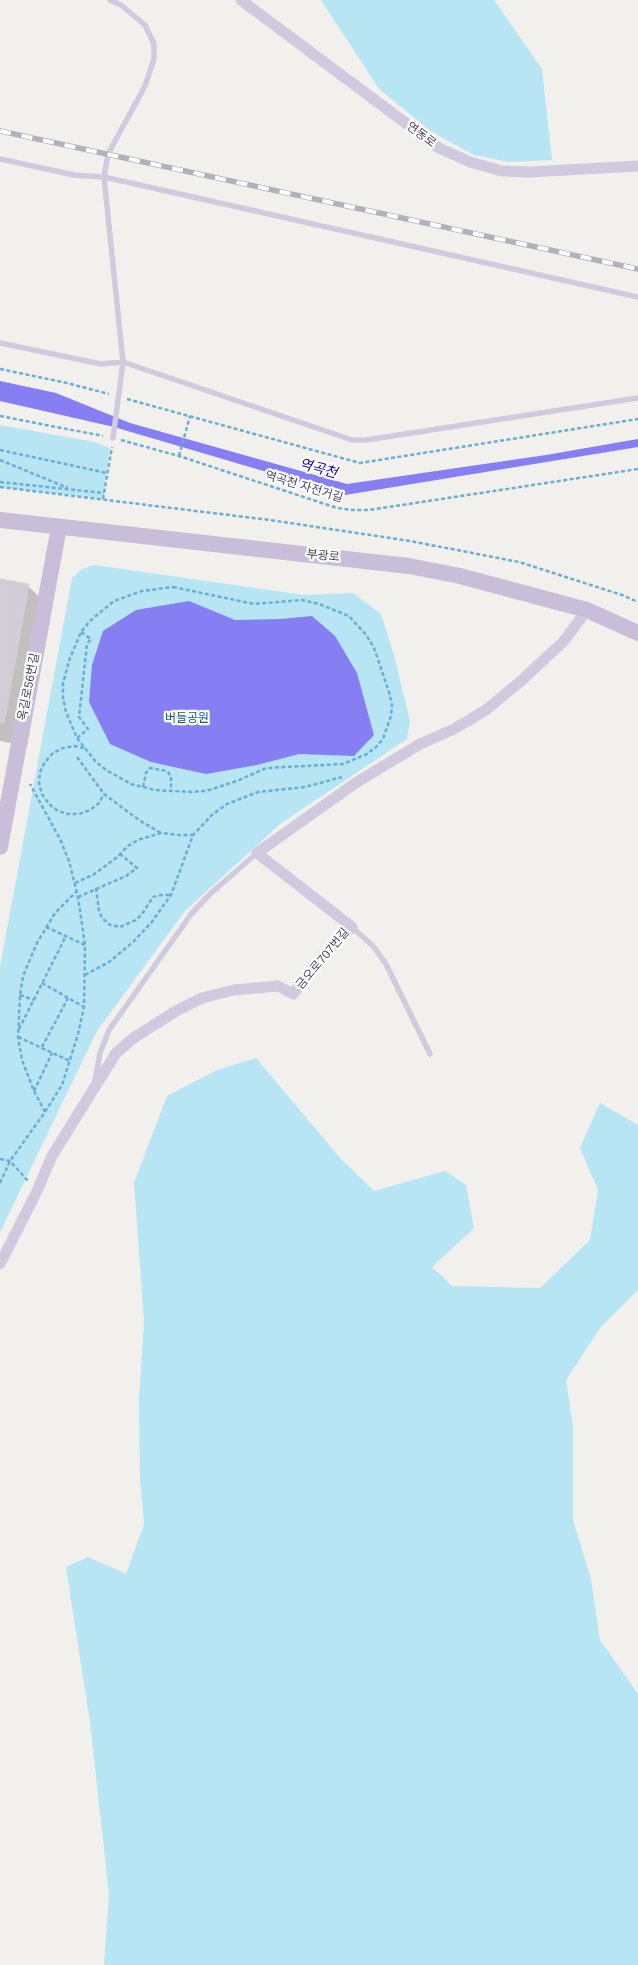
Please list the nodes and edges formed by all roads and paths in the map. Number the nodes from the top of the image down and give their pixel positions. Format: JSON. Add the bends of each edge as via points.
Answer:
{"nodes":[{"id":1,"x":110,"y":0,"type":"edge"},
{"id":2,"x":240,"y":0,"type":"edge"},
{"id":3,"x":0,"y":159,"type":"edge"},
{"id":4,"x":638,"y":166,"type":"edge"},
{"id":5,"x":104,"y":177,"type":"junction"},
{"id":6,"x":638,"y":297,"type":"edge"},
{"id":7,"x":0,"y":343,"type":"edge"},
{"id":8,"x":123,"y":362,"type":"junction"},
{"id":9,"x":638,"y":398,"type":"edge"},
{"id":10,"x":0,"y":416,"type":"edge"},
{"id":11,"x":190,"y":416,"type":"dead end"},
{"id":12,"x":113,"y":438,"type":"junction"},
{"id":13,"x":0,"y":450,"type":"edge"},
{"id":14,"x":179,"y":456,"type":"junction"},
{"id":15,"x":0,"y":460,"type":"edge"},
{"id":16,"x":638,"y":469,"type":"edge"},
{"id":17,"x":107,"y":473,"type":"junction"},
{"id":18,"x":0,"y":482,"type":"edge"},
{"id":19,"x":0,"y":487,"type":"edge"},
{"id":20,"x":70,"y":490,"type":"junction"},
{"id":21,"x":104,"y":493,"type":"junction"},
{"id":22,"x":103,"y":499,"type":"junction"},
{"id":23,"x":0,"y":520,"type":"edge"},
{"id":24,"x":59,"y":527,"type":"junction"},
{"id":25,"x":638,"y":602,"type":"edge"},
{"id":26,"x":588,"y":610,"type":"junction"},
{"id":27,"x":81,"y":632,"type":"junction"},
{"id":28,"x":638,"y":633,"type":"edge"},
{"id":29,"x":78,"y":738,"type":"junction"},
{"id":30,"x":85,"y":748,"type":"junction"},
{"id":31,"x":77,"y":757,"type":"dead end"},
{"id":32,"x":6,"y":772,"type":"edge"},
{"id":33,"x":357,"y":782,"type":"junction"},
{"id":34,"x":30,"y":784,"type":"dead end"},
{"id":35,"x":143,"y":787,"type":"junction"},
{"id":36,"x":171,"y":791,"type":"junction"},
{"id":37,"x":104,"y":794,"type":"junction"},
{"id":38,"x":161,"y":833,"type":"junction"},
{"id":39,"x":193,"y":835,"type":"junction"},
{"id":40,"x":0,"y":847,"type":"edge"},
{"id":41,"x":257,"y":853,"type":"junction"},
{"id":42,"x":120,"y":854,"type":"junction"},
{"id":43,"x":74,"y":883,"type":"junction"},
{"id":44,"x":96,"y":888,"type":"junction"},
{"id":45,"x":76,"y":892,"type":"junction"},
{"id":46,"x":171,"y":895,"type":"junction"},
{"id":47,"x":78,"y":897,"type":"junction"},
{"id":48,"x":46,"y":927,"type":"junction"},
{"id":49,"x":352,"y":927,"type":"junction"},
{"id":50,"x":66,"y":936,"type":"junction"},
{"id":51,"x":85,"y":945,"type":"junction"},
{"id":52,"x":85,"y":975,"type":"junction"},
{"id":53,"x":42,"y":983,"type":"junction"},
{"id":54,"x":20,"y":995,"type":"junction"},
{"id":55,"x":68,"y":998,"type":"junction"},
{"id":56,"x":34,"y":1000,"type":"junction"},
{"id":57,"x":84,"y":1007,"type":"junction"},
{"id":58,"x":18,"y":1030,"type":"junction"},
{"id":59,"x":18,"y":1037,"type":"junction"},
{"id":60,"x":41,"y":1048,"type":"junction"},
{"id":61,"x":52,"y":1053,"type":"junction"},
{"id":62,"x":430,"y":1054,"type":"dead end"},
{"id":63,"x":70,"y":1061,"type":"junction"},
{"id":64,"x":34,"y":1091,"type":"junction"},
{"id":65,"x":92,"y":1092,"type":"junction"},
{"id":66,"x":45,"y":1112,"type":"junction"},
{"id":67,"x":0,"y":1159,"type":"edge"},
{"id":68,"x":10,"y":1161,"type":"junction"},
{"id":69,"x":0,"y":1183,"type":"edge"},
{"id":70,"x":37,"y":1191,"type":"junction"},
{"id":71,"x":0,"y":1264,"type":"edge"}],
"edges":[{"from":1,"to":5,"type":"lane","via":[[145,25],[154,44],[154,59],[146,86],[108,154]]},
{"from":2,"to":4,"type":"street","name":"연동로","via":[[439,148],[470,162],[502,171],[530,172]]},
{"from":3,"to":5,"type":"lane","via":[[74,176]]},
{"from":5,"to":6,"type":"lane"},
{"from":5,"to":8,"type":"lane"},
{"from":7,"to":8,"type":"lane","via":[[101,364]]},
{"from":8,"to":9,"type":"lane","via":[[352,440]]},
{"from":8,"to":12,"type":"lane","bridge":true},
{"from":10,"to":12,"type":"path","name":"역곡천 자전거길"},
{"from":11,"to":14,"type":"path"},
{"from":12,"to":14,"type":"path","name":"역곡천 자전거길"},
{"from":12,"to":17,"type":"path"},
{"from":13,"to":17,"type":"path"},
{"from":14,"to":16,"type":"path","name":"역곡천 자전거길","via":[[337,508],[353,510]]},
{"from":15,"to":20,"type":"path"},
{"from":17,"to":21,"type":"path"},
{"from":18,"to":20,"type":"path"},
{"from":19,"to":22,"type":"path"},
{"from":20,"to":21,"type":"path"},
{"from":21,"to":22,"type":"path"},
{"from":22,"to":25,"type":"path","via":[[410,541],[519,562]]},
{"from":23,"to":24,"type":"main road","name":"부광로"},
{"from":24,"to":26,"type":"main road","name":"부광로","via":[[409,566]]},
{"from":24,"to":32,"type":"main road","name":"옥길로56번길"},
{"from":26,"to":28,"type":"main road","name":"부광로"},
{"from":26,"to":33,"type":"street","via":[[564,641],[486,710]]},
{"from":27,"to":29,"type":"path","via":[[66,670],[63,698]]},
{"from":27,"to":29,"type":"path","via":[[91,639],[87,644],[79,717],[88,729]]},
{"from":27,"to":36,"type":"path","via":[[114,601],[142,591],[173,587],[254,604],[302,600],[319,604],[349,616],[374,648],[392,706],[383,739],[367,754],[343,764],[266,768],[206,791]]},
{"from":29,"to":30,"type":"path"},
{"from":30,"to":35,"type":"path","via":[[96,762],[117,778]]},
{"from":30,"to":37,"type":"path","via":[[74,746],[53,753],[40,772],[42,794],[53,807],[68,814],[90,810]]},
{"from":31,"to":37,"type":"path"},
{"from":32,"to":40,"type":"main road","name":"옥길로56번길"},
{"from":33,"to":39,"type":"path","via":[[345,776],[305,787],[244,796],[212,815]]},
{"from":33,"to":41,"type":"street"},
{"from":34,"to":43,"type":"path","via":[[60,839]]},
{"from":35,"to":36,"type":"path"},
{"from":35,"to":36,"type":"path","via":[[150,768],[167,771],[171,776]]},
{"from":37,"to":38,"type":"path"},
{"from":38,"to":39,"type":"path"},
{"from":38,"to":42,"type":"path","via":[[138,840]]},
{"from":39,"to":46,"type":"path"},
{"from":41,"to":49,"type":"street","name":"금오로707번길"},
{"from":41,"to":65,"type":"lane","via":[[192,913],[109,1030],[100,1053]]},
{"from":42,"to":43,"type":"path","via":[[93,876]]},
{"from":42,"to":44,"type":"path","via":[[138,868]]},
{"from":43,"to":45,"type":"path"},
{"from":44,"to":46,"type":"path","via":[[102,918],[120,928],[136,920],[154,898]]},
{"from":44,"to":47,"type":"path"},
{"from":45,"to":47,"type":"path"},
{"from":45,"to":48,"type":"path"},
{"from":46,"to":52,"type":"path","via":[[133,942],[109,962]]},
{"from":47,"to":51,"type":"path"},
{"from":48,"to":50,"type":"path"},
{"from":48,"to":54,"type":"path","via":[[23,976]]},
{"from":49,"to":62,"type":"lane","via":[[386,964]]},
{"from":49,"to":65,"type":"street","name":"금오로707번길","via":[[323,956],[293,994],[278,986],[234,990],[202,998],[135,1037],[116,1053]]},
{"from":50,"to":51,"type":"path"},
{"from":50,"to":53,"type":"path"},
{"from":51,"to":52,"type":"path"},
{"from":52,"to":57,"type":"path"},
{"from":53,"to":55,"type":"path"},
{"from":53,"to":56,"type":"path"},
{"from":54,"to":56,"type":"path"},
{"from":54,"to":58,"type":"path"},
{"from":55,"to":57,"type":"path"},
{"from":55,"to":60,"type":"path"},
{"from":56,"to":58,"type":"path"},
{"from":57,"to":63,"type":"path"},
{"from":58,"to":59,"type":"path"},
{"from":59,"to":60,"type":"path"},
{"from":59,"to":64,"type":"path","via":[[22,1060]]},
{"from":60,"to":61,"type":"path"},
{"from":61,"to":63,"type":"path"},
{"from":61,"to":64,"type":"path"},
{"from":63,"to":66,"type":"path","via":[[62,1085]]},
{"from":64,"to":66,"type":"path"},
{"from":65,"to":70,"type":"street","name":"금오로707번길","via":[[52,1156]]},
{"from":66,"to":68,"type":"path"},
{"from":67,"to":68,"type":"path"},
{"from":68,"to":69,"type":"path"},
{"from":68,"to":70,"type":"path"},
{"from":70,"to":71,"type":"street","name":"금오로707번길"}]}
